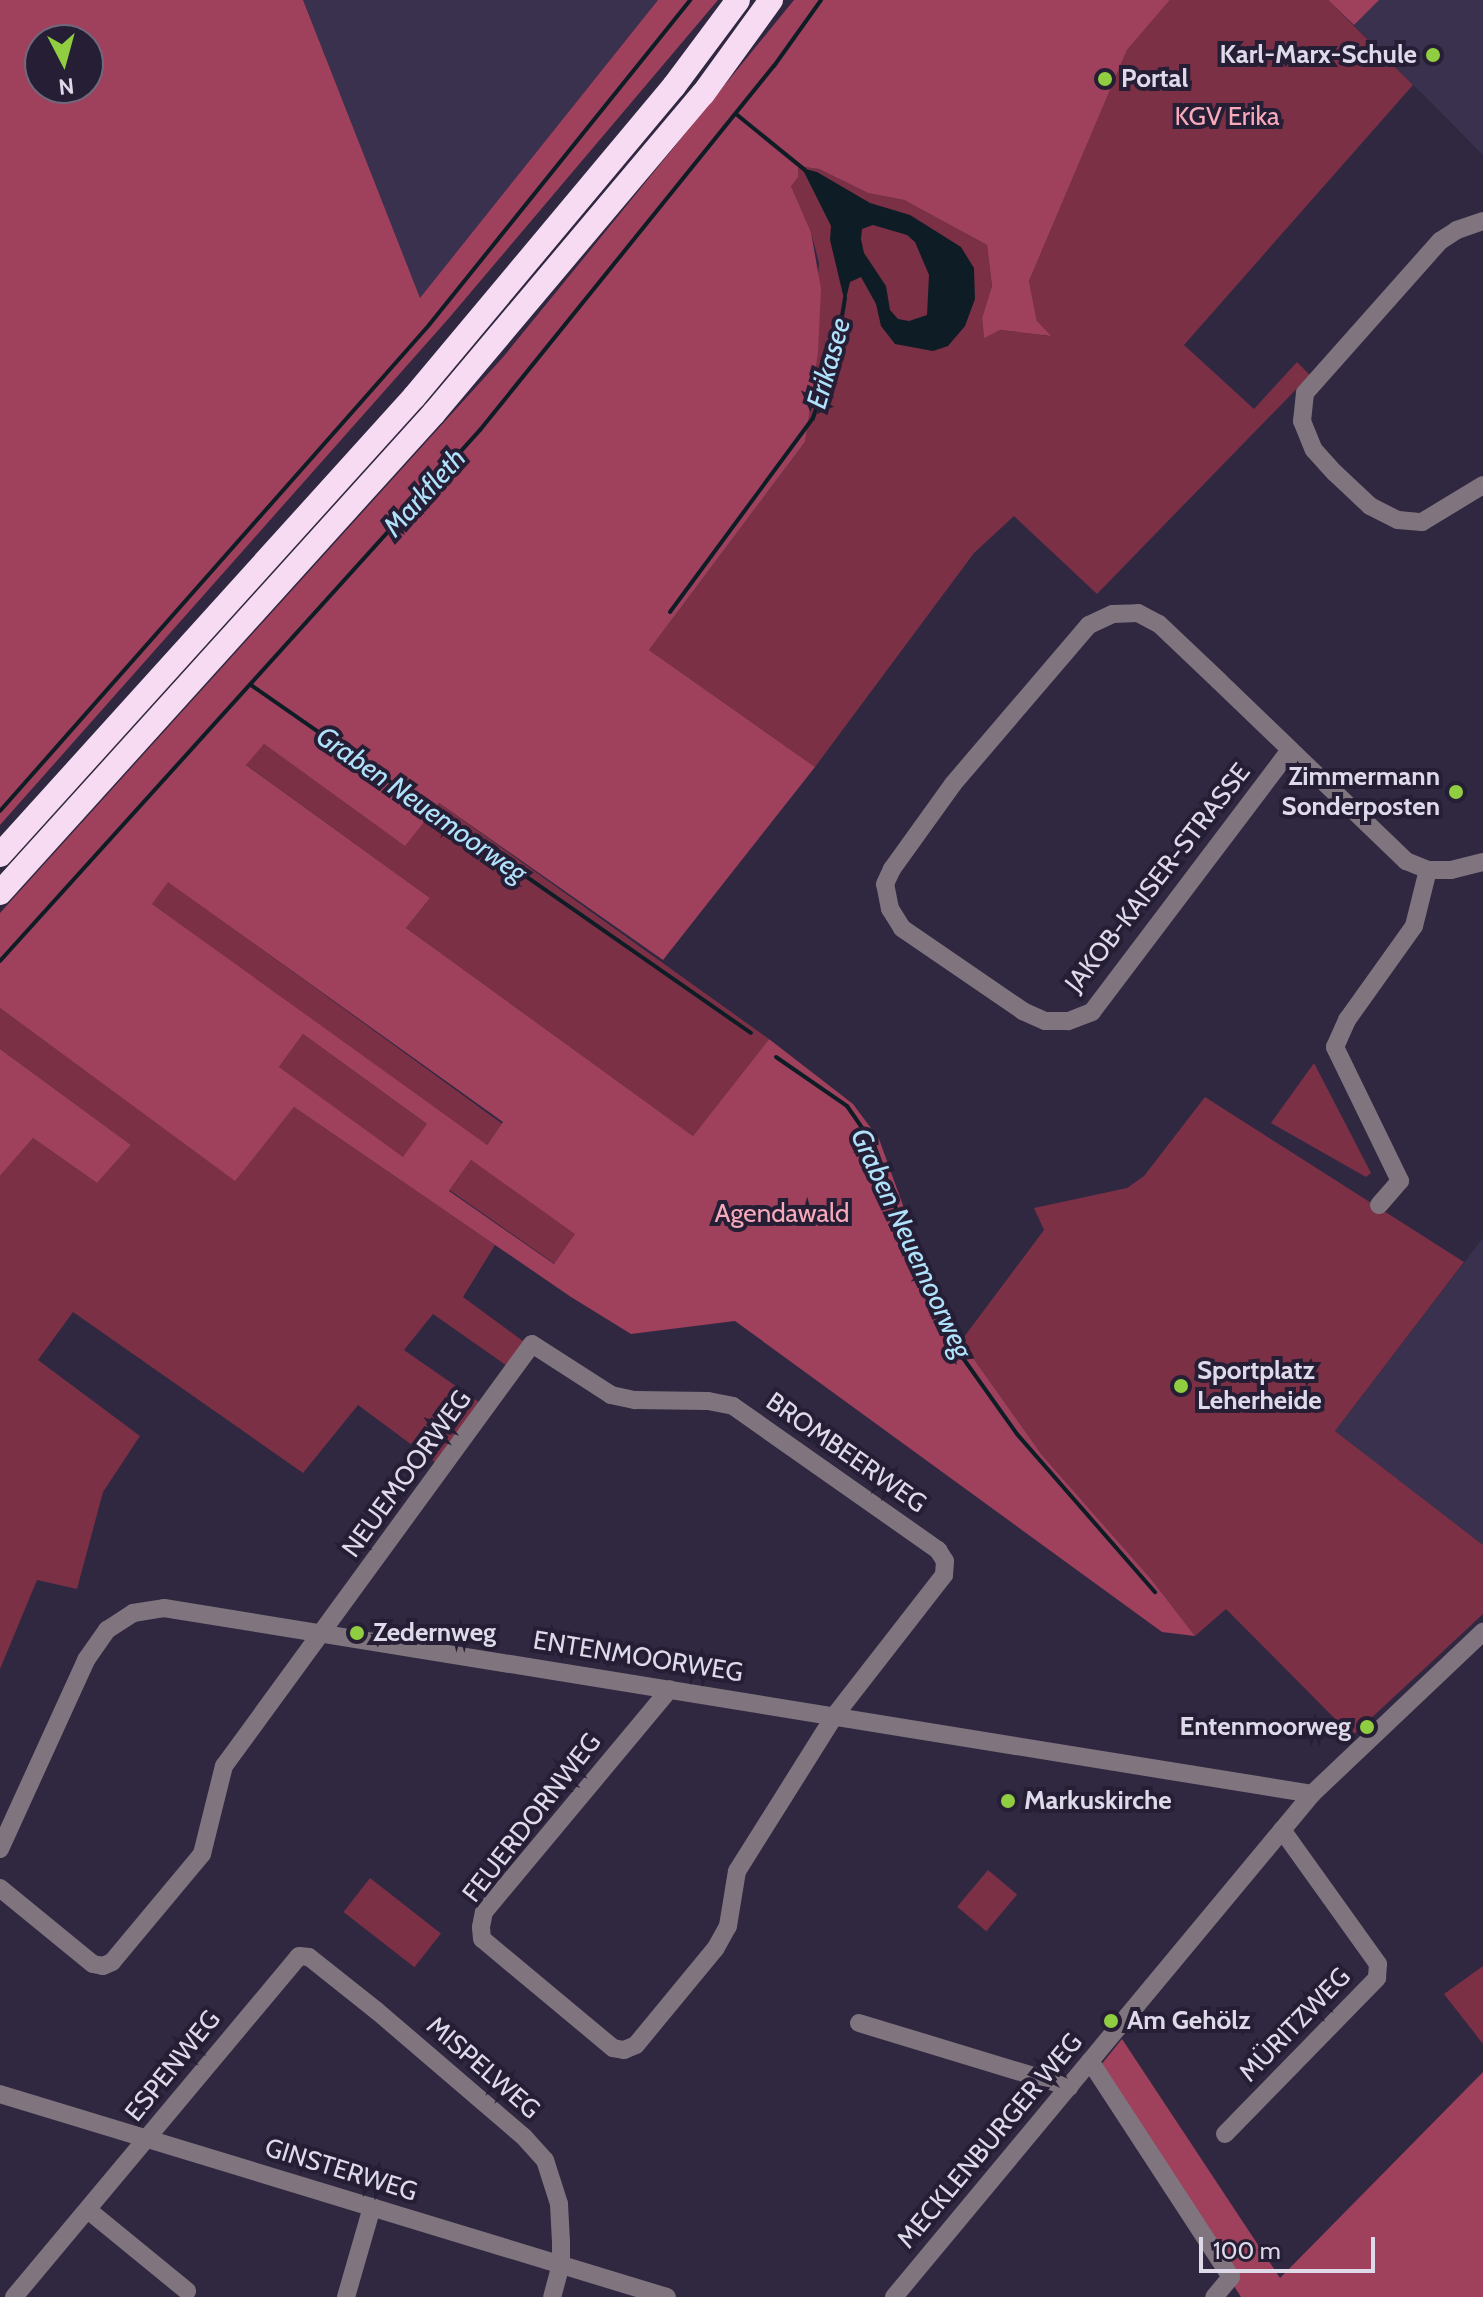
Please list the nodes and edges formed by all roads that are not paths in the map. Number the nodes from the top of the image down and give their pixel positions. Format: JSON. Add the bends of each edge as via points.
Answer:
{"nodes":[{"id":1,"x":738,"y":0,"type":"edge"},
{"id":2,"x":771,"y":0,"type":"edge"},
{"id":3,"x":1483,"y":221,"type":"edge"},
{"id":4,"x":1483,"y":485,"type":"edge"},
{"id":5,"x":1290,"y":750,"type":"junction"},
{"id":6,"x":0,"y":855,"type":"edge"},
{"id":7,"x":1483,"y":862,"type":"edge"},
{"id":8,"x":1428,"y":870,"type":"junction"},
{"id":9,"x":0,"y":893,"type":"edge"},
{"id":10,"x":1379,"y":1205,"type":"dead end"},
{"id":11,"x":532,"y":1344,"type":"joint"},
{"id":12,"x":1483,"y":1632,"type":"edge"},
{"id":13,"x":322,"y":1633,"type":"junction"},
{"id":14,"x":670,"y":1689,"type":"junction"},
{"id":15,"x":835,"y":1715,"type":"junction"},
{"id":16,"x":1312,"y":1794,"type":"junction"},
{"id":17,"x":1282,"y":1830,"type":"junction"},
{"id":18,"x":0,"y":1849,"type":"edge"},
{"id":19,"x":0,"y":1888,"type":"edge"},
{"id":20,"x":299,"y":1956,"type":"joint"},
{"id":21,"x":859,"y":2023,"type":"dead end"},
{"id":22,"x":1090,"y":2061,"type":"junction"},
{"id":23,"x":1069,"y":2087,"type":"junction"},
{"id":24,"x":0,"y":2094,"type":"edge"},
{"id":25,"x":1225,"y":2134,"type":"dead end"},
{"id":26,"x":148,"y":2139,"type":"junction"},
{"id":27,"x":372,"y":2207,"type":"junction"},
{"id":28,"x":88,"y":2210,"type":"junction"},
{"id":29,"x":561,"y":2264,"type":"junction"},
{"id":30,"x":187,"y":2291,"type":"dead end"},
{"id":31,"x":14,"y":2297,"type":"edge"},
{"id":32,"x":346,"y":2297,"type":"edge"},
{"id":33,"x":552,"y":2297,"type":"edge"},
{"id":34,"x":667,"y":2297,"type":"edge"},
{"id":35,"x":894,"y":2297,"type":"edge"},
{"id":36,"x":1214,"y":2297,"type":"edge"}],
"edges":[{"from":1,"to":6,"type":"highway","via":[[674,86],[414,397]]},
{"from":2,"to":9,"type":"highway","via":[[703,94],[434,413]]},
{"from":3,"to":4,"type":"street","via":[[1440,241],[1305,393],[1302,421],[1314,450],[1335,473],[1370,506],[1398,520],[1422,522]]},
{"from":5,"to":5,"type":"street","name":"JAKOB-KAISER-STRASSE","via":[[1159,624],[1138,613],[1113,614],[1089,625],[953,784],[892,869],[885,884],[890,909],[902,928],[1023,1011],[1045,1021],[1068,1021],[1092,1012]]},
{"from":5,"to":8,"type":"street","name":"JAKOB-KAISER-STRASSE","via":[[1406,861]]},
{"from":7,"to":8,"type":"street"},
{"from":8,"to":10,"type":"street","via":[[1414,926],[1352,1012],[1335,1047],[1400,1181]]},
{"from":11,"to":13,"type":"street","name":"NEUEMOORWEG"},
{"from":11,"to":15,"type":"street","name":"BROMBEERWEG","via":[[611,1395],[733,1406],[938,1550],[945,1561],[944,1575]]},
{"from":12,"to":16,"type":"street","name":"MECKLENBURGER WEG"},
{"from":13,"to":14,"type":"street","name":"ENTENMOORWEG"},
{"from":13,"to":18,"type":"street","name":"ENTENMOORWEG","via":[[164,1608],[133,1613],[107,1630],[86,1660]]},
{"from":13,"to":19,"type":"street","via":[[224,1766],[202,1854],[112,1962],[93,1964]]},
{"from":14,"to":15,"type":"street","name":"ENTENMOORWEG"},
{"from":14,"to":15,"type":"street","name":"FEUERDORNWEG","via":[[484,1912],[481,1927],[482,1939],[613,2048],[624,2050],[636,2045],[715,1949],[728,1926],[737,1871]]},
{"from":15,"to":16,"type":"street","name":"ENTENMOORWEG"},
{"from":16,"to":17,"type":"street","name":"MECKLENBURGER WEG"},
{"from":17,"to":22,"type":"street","name":"MECKLENBURGER WEG"},
{"from":17,"to":25,"type":"street","name":"MÜRITZWEG","via":[[1378,1964],[1377,1978]]},
{"from":20,"to":26,"type":"street","name":"ESPENWEG"},
{"from":20,"to":29,"type":"street","name":"MISPELWEG","via":[[309,1957],[377,2011],[545,2160],[559,2204]]},
{"from":21,"to":23,"type":"street"},
{"from":22,"to":23,"type":"street","name":"MECKLENBURGER WEG"},
{"from":22,"to":36,"type":"street","via":[[1231,2277]]},
{"from":23,"to":35,"type":"street","name":"MECKLENBURGER WEG"},
{"from":24,"to":26,"type":"street","name":"GINSTERWEG"},
{"from":26,"to":27,"type":"street","name":"GINSTERWEG"},
{"from":26,"to":28,"type":"street","name":"ESPENWEG"},
{"from":27,"to":29,"type":"street","name":"GINSTERWEG"},
{"from":27,"to":32,"type":"street"},
{"from":28,"to":30,"type":"street"},
{"from":28,"to":31,"type":"street","name":"ESPENWEG"},
{"from":29,"to":33,"type":"street","name":"MISPELWEG"},
{"from":29,"to":34,"type":"street","name":"GINSTERWEG"}]}
